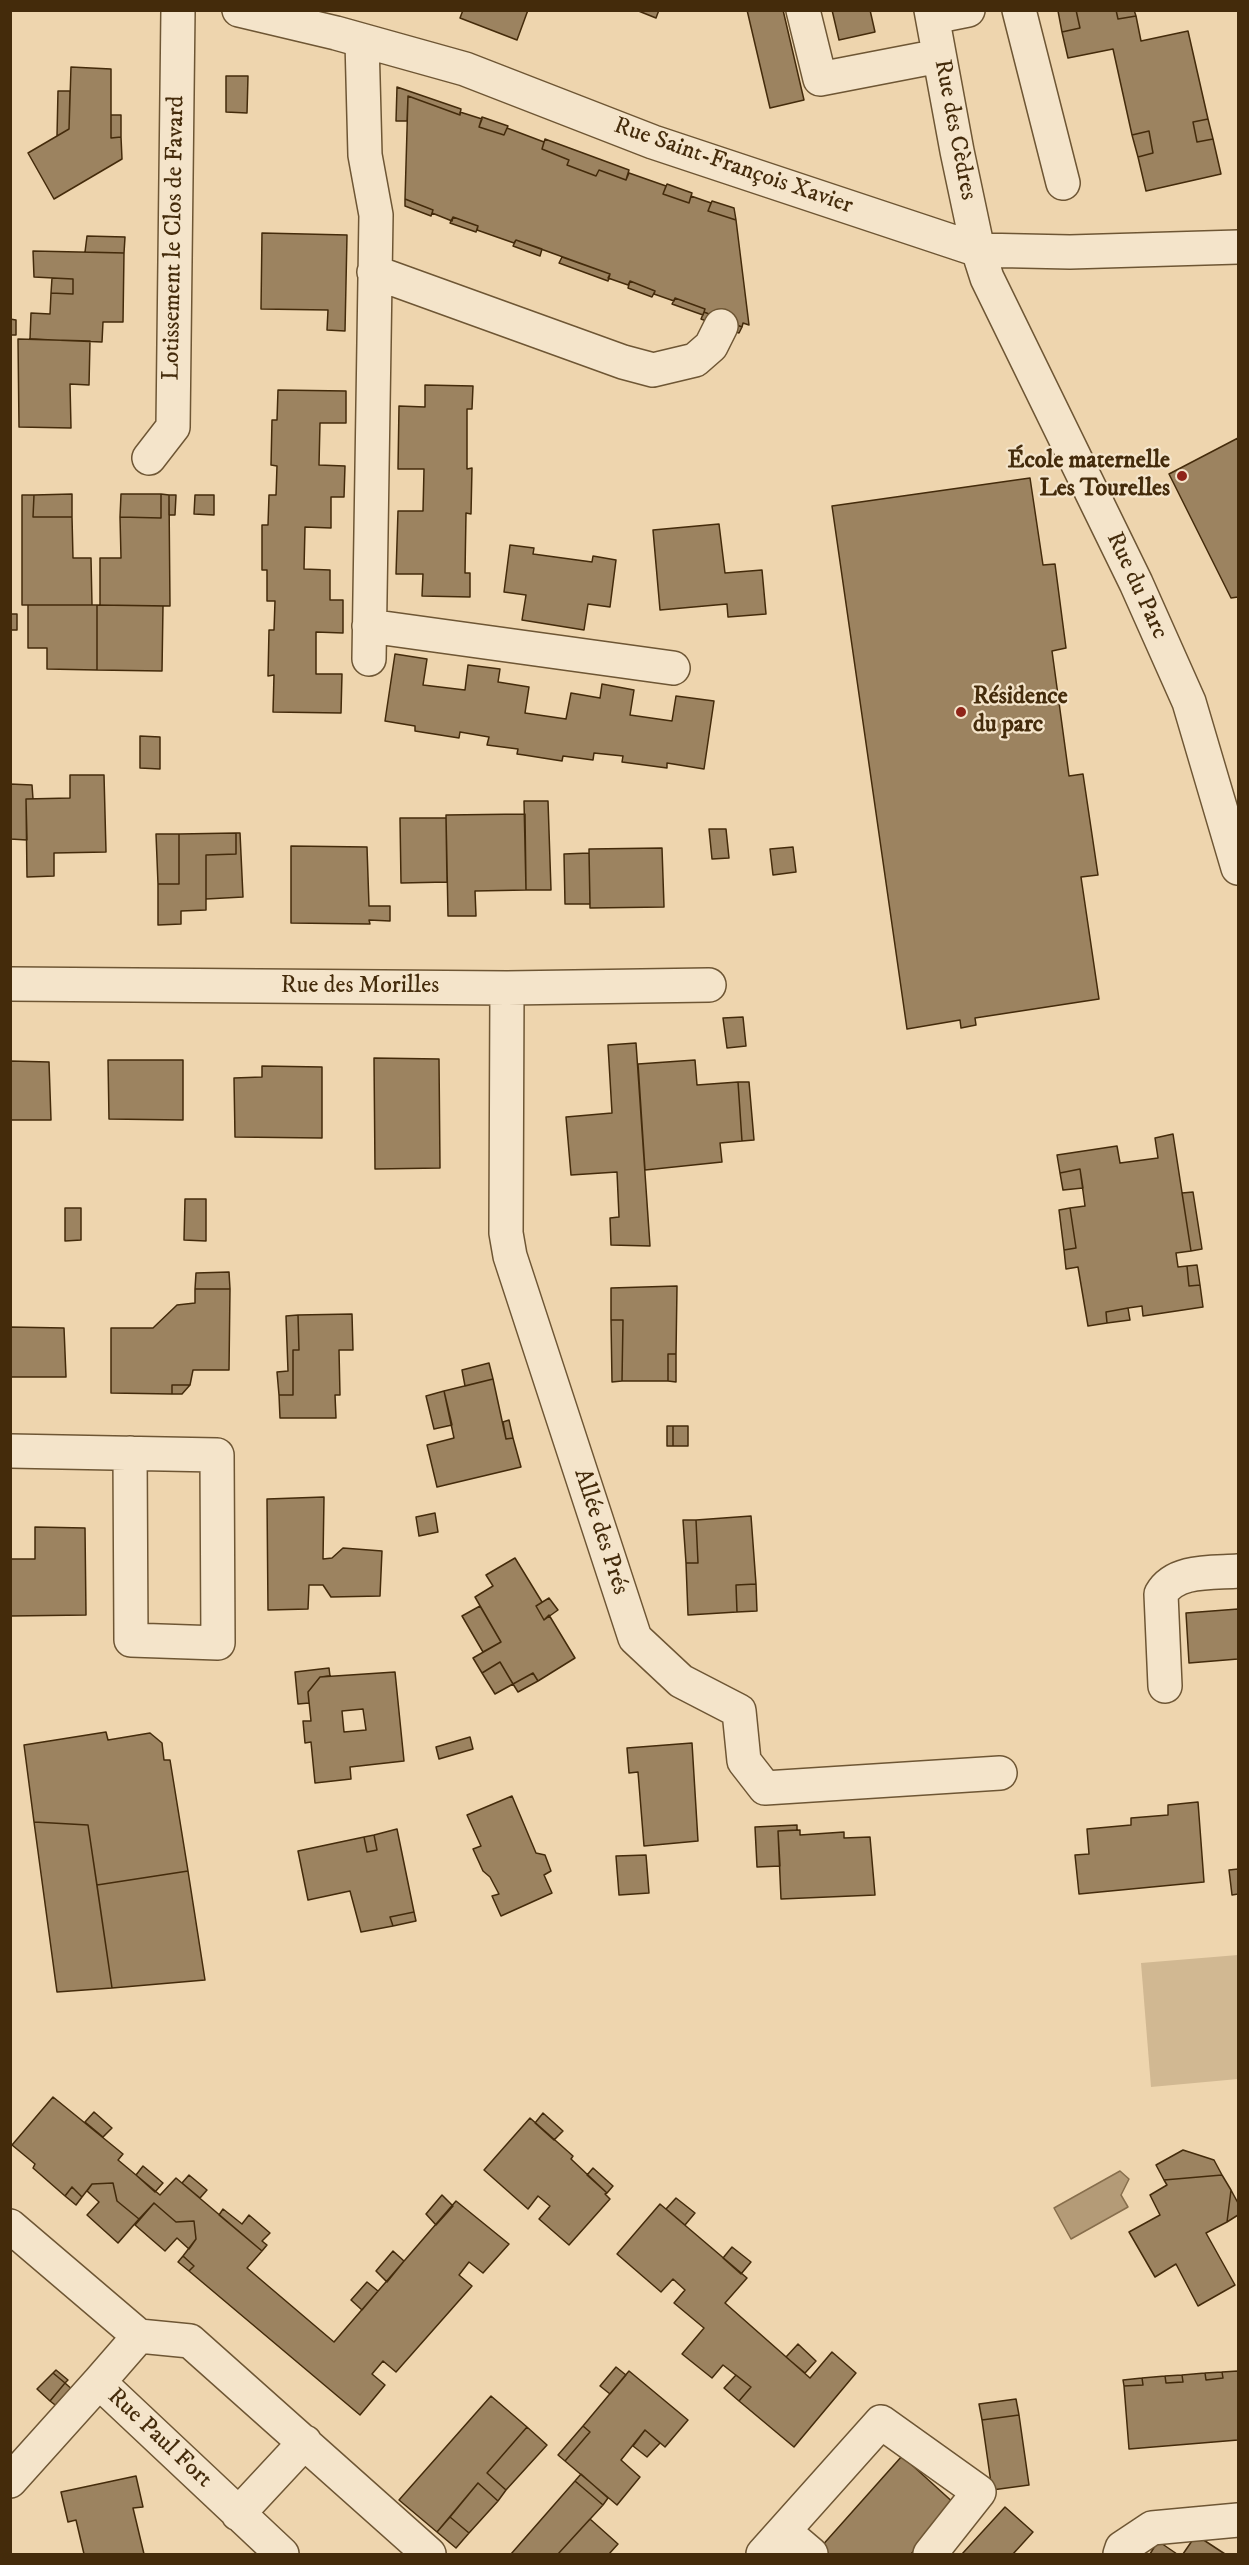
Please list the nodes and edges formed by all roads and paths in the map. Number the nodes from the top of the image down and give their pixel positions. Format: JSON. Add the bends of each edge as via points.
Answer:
{"nodes":[{"id":1,"x":177,"y":10,"type":"edge"},
{"id":2,"x":239,"y":10,"type":"edge"},
{"id":3,"x":803,"y":10,"type":"edge"},
{"id":4,"x":968,"y":10,"type":"edge"},
{"id":5,"x":1020,"y":10,"type":"edge"},
{"id":6,"x":932,"y":14,"type":"edge"},
{"id":7,"x":362,"y":41,"type":"junction"},
{"id":8,"x":939,"y":56,"type":"junction"},
{"id":9,"x":1063,"y":183,"type":"dead end"},
{"id":10,"x":1239,"y":247,"type":"edge"},
{"id":11,"x":978,"y":250,"type":"junction"},
{"id":12,"x":374,"y":272,"type":"junction"},
{"id":13,"x":721,"y":326,"type":"dead end"},
{"id":14,"x":149,"y":458,"type":"dead end"},
{"id":15,"x":369,"y":626,"type":"junction"},
{"id":16,"x":369,"y":659,"type":"dead end"},
{"id":17,"x":673,"y":668,"type":"dead end"},
{"id":18,"x":1239,"y":868,"type":"edge"},
{"id":19,"x":10,"y":984,"type":"edge"},
{"id":20,"x":708,"y":985,"type":"dead end"},
{"id":21,"x":507,"y":988,"type":"junction"},
{"id":22,"x":10,"y":1451,"type":"edge"},
{"id":23,"x":130,"y":1453,"type":"junction"},
{"id":24,"x":1239,"y":1571,"type":"edge"},
{"id":25,"x":1165,"y":1686,"type":"dead end"},
{"id":26,"x":1000,"y":1773,"type":"dead end"},
{"id":27,"x":10,"y":2226,"type":"edge"},
{"id":28,"x":140,"y":2336,"type":"junction"},
{"id":29,"x":99,"y":2382,"type":"junction"},
{"id":30,"x":305,"y":2442,"type":"junction"},
{"id":31,"x":10,"y":2481,"type":"edge"},
{"id":32,"x":238,"y":2514,"type":"junction"},
{"id":33,"x":1239,"y":2520,"type":"edge"},
{"id":34,"x":784,"y":2531,"type":"junction"},
{"id":35,"x":282,"y":2554,"type":"edge"},
{"id":36,"x":429,"y":2554,"type":"edge"},
{"id":37,"x":763,"y":2554,"type":"edge"},
{"id":38,"x":811,"y":2554,"type":"edge"},
{"id":39,"x":930,"y":2554,"type":"edge"},
{"id":40,"x":1120,"y":2554,"type":"edge"}],
"edges":[{"from":1,"to":14,"type":"street","name":"Lotissement le Clos de Favard","via":[[173,427]]},
{"from":2,"to":7,"type":"street","name":"Rue Saint-François Xavier"},
{"from":3,"to":8,"type":"street","via":[[820,79]]},
{"from":4,"to":6,"type":"street"},
{"from":5,"to":9,"type":"street"},
{"from":6,"to":8,"type":"street","name":"Rue des Cèdres"},
{"from":7,"to":11,"type":"street","name":"Rue Saint-François Xavier","via":[[465,69],[653,142]]},
{"from":7,"to":12,"type":"street","via":[[365,154],[376,215]]},
{"from":8,"to":11,"type":"street","name":"Rue des Cèdres"},
{"from":10,"to":11,"type":"street","name":"Rue Saint-François Xavier","via":[[1070,252]]},
{"from":11,"to":18,"type":"street","name":"Rue du Parc","via":[[1004,315],[1190,702]]},
{"from":12,"to":13,"type":"street","via":[[653,370],[695,360],[711,346]]},
{"from":12,"to":15,"type":"street"},
{"from":15,"to":16,"type":"street"},
{"from":15,"to":17,"type":"street"},
{"from":19,"to":21,"type":"street","name":"Rue des Morilles"},
{"from":20,"to":21,"type":"street","name":"Rue des Morilles"},
{"from":21,"to":26,"type":"street","name":"Allée des Prés","via":[[506,1233],[510,1256],[634,1638],[681,1681],[739,1711],[744,1761],[765,1788]]},
{"from":22,"to":23,"type":"street"},
{"from":23,"to":23,"type":"street","via":[[131,1640],[218,1643],[217,1455]]},
{"from":24,"to":25,"type":"street","via":[[1179,1577],[1166,1585],[1161,1594]]},
{"from":27,"to":28,"type":"street"},
{"from":28,"to":29,"type":"street","name":"Rue Paul Fort"},
{"from":28,"to":30,"type":"street","via":[[190,2341]]},
{"from":29,"to":31,"type":"street"},
{"from":29,"to":32,"type":"street","name":"Rue Paul Fort"},
{"from":30,"to":32,"type":"street"},
{"from":30,"to":36,"type":"street"},
{"from":32,"to":35,"type":"street","name":"Rue Paul Fort"},
{"from":33,"to":40,"type":"street","via":[[1152,2528],[1122,2548]]},
{"from":34,"to":37,"type":"street"},
{"from":34,"to":38,"type":"street"},
{"from":34,"to":39,"type":"street","via":[[881,2422],[979,2492]]}]}
